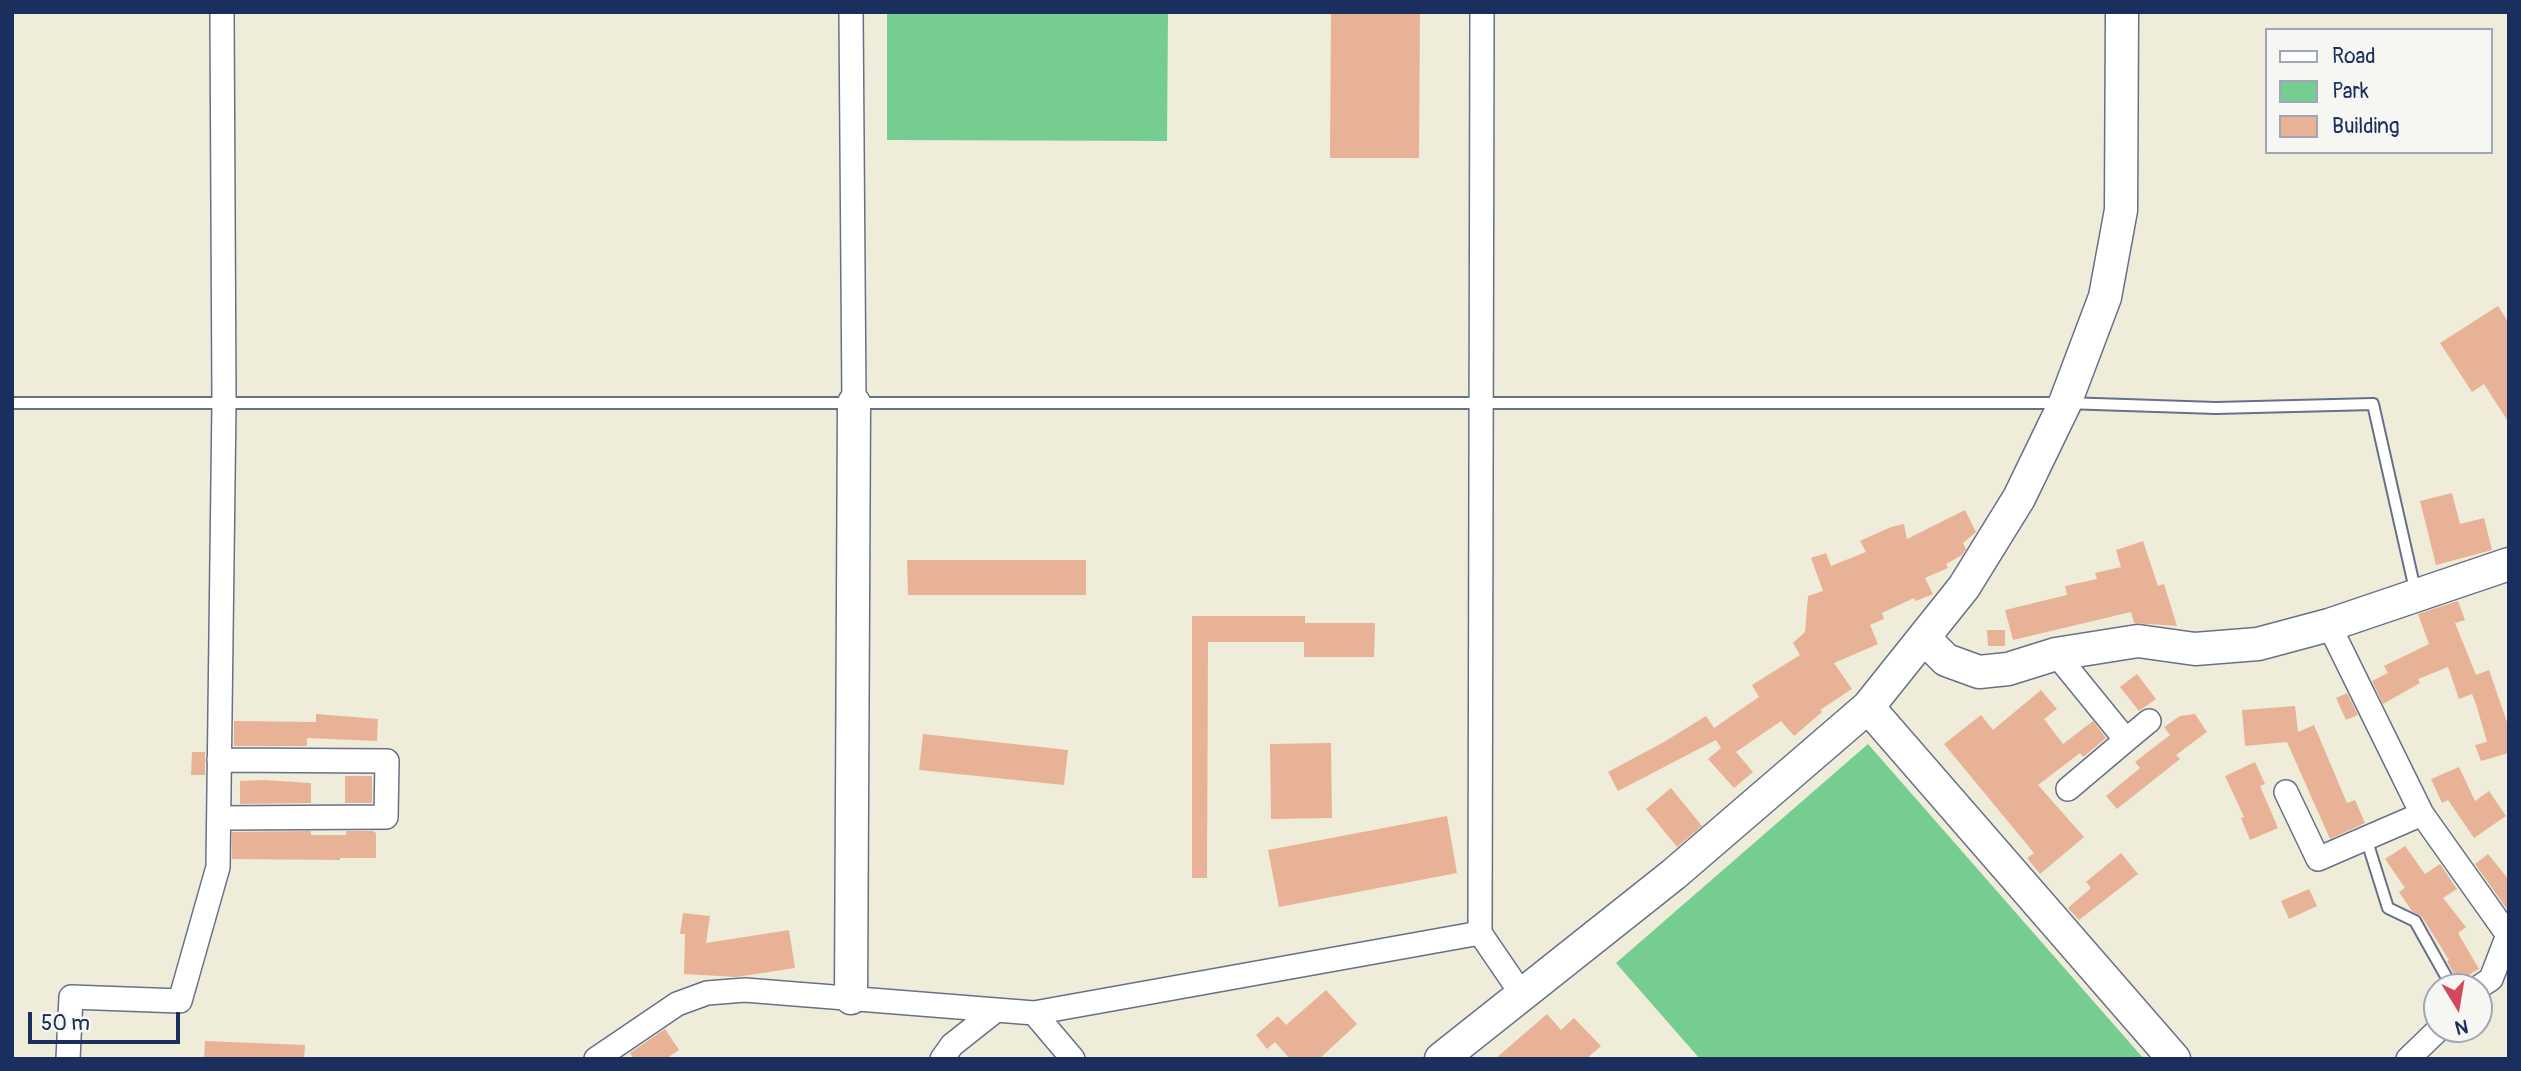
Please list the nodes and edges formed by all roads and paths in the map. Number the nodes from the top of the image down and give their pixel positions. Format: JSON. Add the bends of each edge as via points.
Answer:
{"nodes":[{"id":1,"x":222,"y":12,"type":"edge"},
{"id":2,"x":851,"y":12,"type":"edge"},
{"id":3,"x":1482,"y":12,"type":"edge"},
{"id":4,"x":2122,"y":12,"type":"edge"},
{"id":5,"x":12,"y":403,"type":"edge"},
{"id":6,"x":224,"y":403,"type":"junction"},
{"id":7,"x":854,"y":403,"type":"junction"},
{"id":8,"x":2065,"y":403,"type":"junction"},
{"id":9,"x":1483,"y":404,"type":"junction"},
{"id":10,"x":2509,"y":564,"type":"edge"},
{"id":11,"x":2416,"y":595,"type":"junction"},
{"id":12,"x":2329,"y":625,"type":"junction"},
{"id":13,"x":1924,"y":638,"type":"junction"},
{"id":14,"x":2056,"y":654,"type":"junction"},
{"id":15,"x":1868,"y":707,"type":"junction"},
{"id":16,"x":2149,"y":721,"type":"dead end"},
{"id":17,"x":2126,"y":740,"type":"junction"},
{"id":18,"x":219,"y":760,"type":"junction"},
{"id":19,"x":2068,"y":789,"type":"dead end"},
{"id":20,"x":2286,"y":792,"type":"dead end"},
{"id":21,"x":2422,"y":814,"type":"junction"},
{"id":22,"x":219,"y":818,"type":"junction"},
{"id":23,"x":2366,"y":838,"type":"junction"},
{"id":24,"x":1480,"y":933,"type":"junction"},
{"id":25,"x":2444,"y":973,"type":"edge"},
{"id":26,"x":2493,"y":974,"type":"edge"},
{"id":27,"x":1521,"y":993,"type":"junction"},
{"id":28,"x":851,"y":998,"type":"junction"},
{"id":29,"x":995,"y":1011,"type":"junction"},
{"id":30,"x":1034,"y":1013,"type":"junction"},
{"id":31,"x":2425,"y":1043,"type":"edge"},
{"id":32,"x":68,"y":1059,"type":"edge"},
{"id":33,"x":596,"y":1059,"type":"edge"},
{"id":34,"x":942,"y":1059,"type":"edge"},
{"id":35,"x":1073,"y":1059,"type":"edge"},
{"id":36,"x":1441,"y":1059,"type":"edge"},
{"id":37,"x":2174,"y":1059,"type":"edge"},
{"id":38,"x":2408,"y":1059,"type":"edge"}],
"edges":[{"from":1,"to":6,"type":"street"},
{"from":2,"to":7,"type":"street"},
{"from":3,"to":9,"type":"street"},
{"from":4,"to":8,"type":"street","via":[[2122,210],[2105,297]]},
{"from":5,"to":6,"type":"lane"},
{"from":6,"to":7,"type":"lane"},
{"from":6,"to":18,"type":"street"},
{"from":7,"to":9,"type":"lane"},
{"from":7,"to":28,"type":"street"},
{"from":8,"to":9,"type":"lane"},
{"from":8,"to":11,"type":"lane","via":[[2216,408],[2373,404]]},
{"from":8,"to":13,"type":"street","via":[[2019,498],[1964,587]]},
{"from":9,"to":24,"type":"street"},
{"from":10,"to":11,"type":"street"},
{"from":11,"to":12,"type":"street"},
{"from":12,"to":14,"type":"street","via":[[2258,644],[2195,649],[2138,641]]},
{"from":12,"to":21,"type":"street"},
{"from":13,"to":14,"type":"street","via":[[1945,660],[1979,672],[2008,669]]},
{"from":13,"to":15,"type":"street"},
{"from":14,"to":17,"type":"street"},
{"from":15,"to":27,"type":"street","via":[[1674,874]]},
{"from":15,"to":37,"type":"street"},
{"from":16,"to":17,"type":"street"},
{"from":17,"to":19,"type":"street"},
{"from":18,"to":22,"type":"street"},
{"from":18,"to":22,"type":"street","via":[[387,761],[387,803],[386,817]]},
{"from":20,"to":23,"type":"street","via":[[2318,859]]},
{"from":21,"to":23,"type":"street"},
{"from":21,"to":26,"type":"street","via":[[2508,935]]},
{"from":22,"to":32,"type":"street","via":[[218,867],[180,1001],[71,997]]},
{"from":23,"to":25,"type":"lane","via":[[2388,908],[2415,921]]},
{"from":24,"to":27,"type":"street"},
{"from":24,"to":30,"type":"street"},
{"from":27,"to":36,"type":"street"},
{"from":28,"to":29,"type":"street"},
{"from":28,"to":33,"type":"street","via":[[746,990],[708,993],[677,1004]]},
{"from":29,"to":30,"type":"street"},
{"from":29,"to":34,"type":"street","via":[[952,1045]]},
{"from":30,"to":35,"type":"street"},
{"from":31,"to":38,"type":"street"}]}
